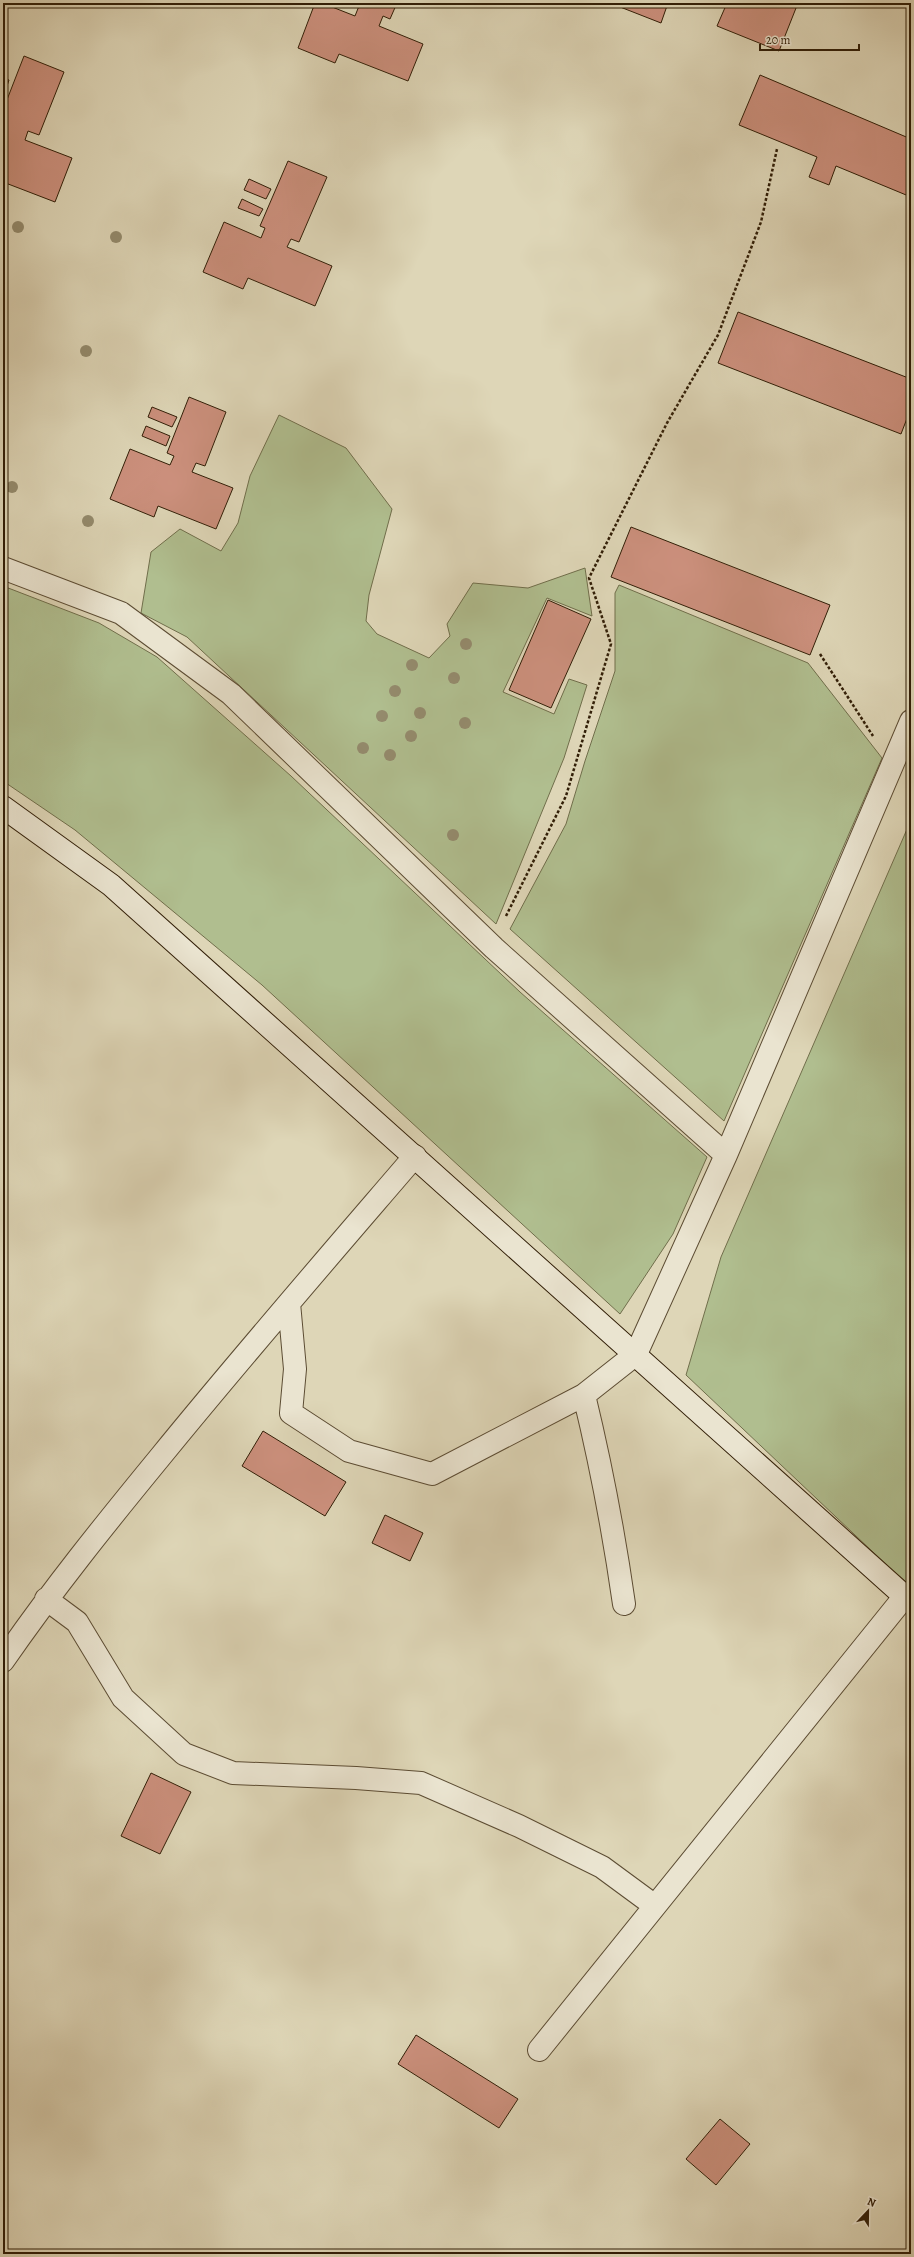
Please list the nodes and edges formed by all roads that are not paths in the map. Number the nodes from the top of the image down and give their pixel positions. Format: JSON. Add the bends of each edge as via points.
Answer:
{"nodes":[{"id":1,"x":3,"y":568,"type":"edge"},
{"id":2,"x":911,"y":721,"type":"edge"},
{"id":3,"x":3,"y":807,"type":"edge"},
{"id":4,"x":726,"y":1155,"type":"junction"},
{"id":5,"x":415,"y":1156,"type":"junction"},
{"id":6,"x":289,"y":1303,"type":"junction"},
{"id":7,"x":636,"y":1354,"type":"junction"},
{"id":8,"x":584,"y":1396,"type":"junction"},
{"id":9,"x":46,"y":1599,"type":"junction"},
{"id":10,"x":908,"y":1599,"type":"edge"},
{"id":11,"x":624,"y":1604,"type":"dead end"},
{"id":12,"x":3,"y":1661,"type":"edge"},
{"id":13,"x":655,"y":1906,"type":"junction"},
{"id":14,"x":539,"y":2050,"type":"dead end"}],
"edges":[{"from":1,"to":4,"type":"street","via":[[121,613],[231,694],[494,948]]},
{"from":2,"to":4,"type":"street"},
{"from":3,"to":5,"type":"street","via":[[111,885]]},
{"from":4,"to":7,"type":"street"},
{"from":5,"to":6,"type":"street"},
{"from":5,"to":7,"type":"street"},
{"from":6,"to":8,"type":"street","via":[[295,1369],[291,1413],[349,1450],[432,1474]]},
{"from":6,"to":9,"type":"street"},
{"from":7,"to":8,"type":"street"},
{"from":7,"to":10,"type":"street"},
{"from":8,"to":11,"type":"street","via":[[615,1536]]},
{"from":9,"to":12,"type":"street"},
{"from":9,"to":13,"type":"street","via":[[77,1622],[123,1698],[184,1754],[233,1773],[421,1783],[602,1867]]},
{"from":10,"to":13,"type":"street"},
{"from":13,"to":14,"type":"street"}]}
